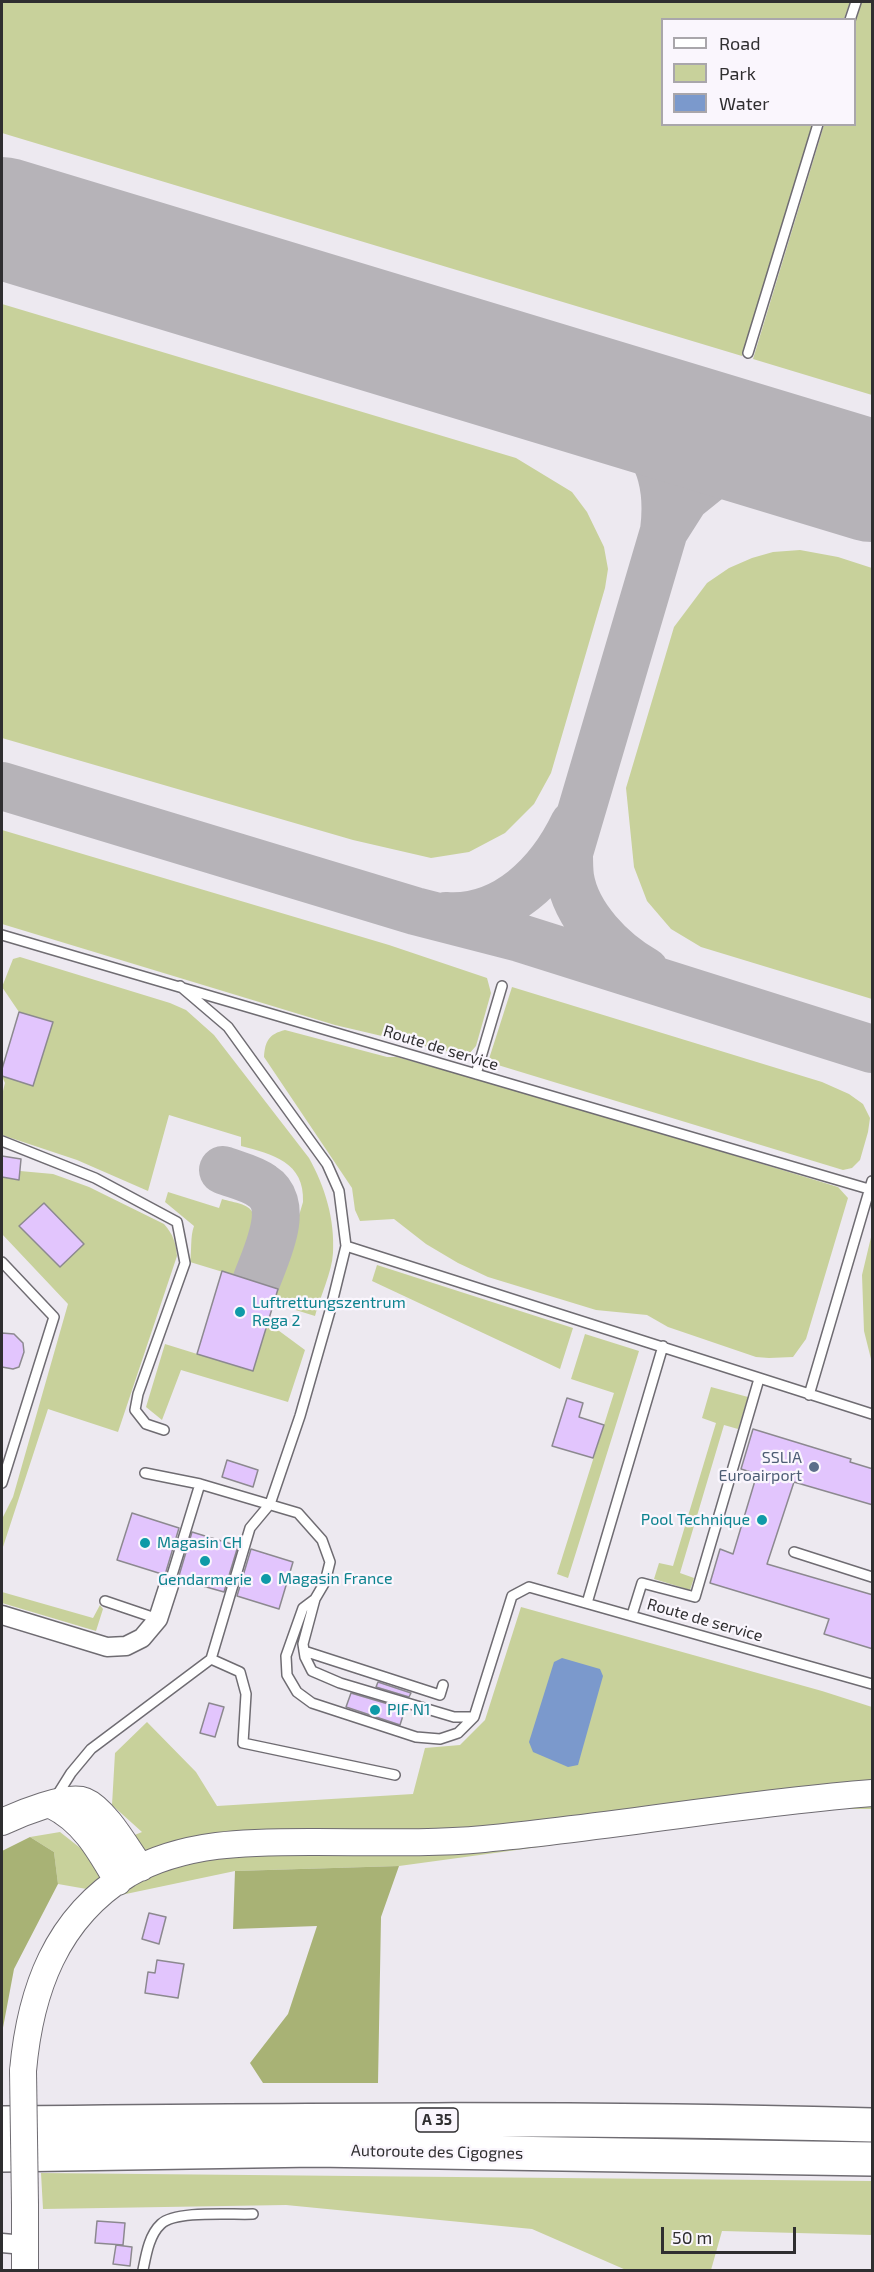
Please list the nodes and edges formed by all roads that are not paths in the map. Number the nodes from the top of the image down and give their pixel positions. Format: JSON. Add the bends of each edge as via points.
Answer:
{"nodes":[{"id":1,"x":856,"y":2,"type":"edge"},
{"id":2,"x":851,"y":18,"type":"edge"},
{"id":3,"x":817,"y":126,"type":"edge"},
{"id":4,"x":748,"y":354,"type":"dead end"},
{"id":5,"x":2,"y":935,"type":"edge"},
{"id":6,"x":180,"y":986,"type":"junction"},
{"id":7,"x":502,"y":987,"type":"dead end"},
{"id":8,"x":476,"y":1074,"type":"junction"},
{"id":9,"x":2,"y":1141,"type":"edge"},
{"id":10,"x":872,"y":1187,"type":"edge"},
{"id":11,"x":346,"y":1246,"type":"junction"},
{"id":12,"x":2,"y":1262,"type":"edge"},
{"id":13,"x":663,"y":1346,"type":"junction"},
{"id":14,"x":759,"y":1379,"type":"junction"},
{"id":15,"x":809,"y":1395,"type":"junction"},
{"id":16,"x":873,"y":1414,"type":"edge"},
{"id":17,"x":164,"y":1430,"type":"dead end"},
{"id":18,"x":145,"y":1473,"type":"dead end"},
{"id":19,"x":2,"y":1484,"type":"edge"},
{"id":20,"x":200,"y":1484,"type":"junction"},
{"id":21,"x":270,"y":1504,"type":"junction"},
{"id":22,"x":794,"y":1552,"type":"dead end"},
{"id":23,"x":873,"y":1577,"type":"edge"},
{"id":24,"x":169,"y":1585,"type":"joint"},
{"id":25,"x":315,"y":1599,"type":"junction"},
{"id":26,"x":105,"y":1601,"type":"dead end"},
{"id":27,"x":587,"y":1603,"type":"junction"},
{"id":28,"x":2,"y":1615,"type":"edge"},
{"id":29,"x":632,"y":1615,"type":"junction"},
{"id":30,"x":158,"y":1619,"type":"junction"},
{"id":31,"x":304,"y":1652,"type":"junction"},
{"id":32,"x":211,"y":1659,"type":"junction"},
{"id":33,"x":443,"y":1684,"type":"dead end"},
{"id":34,"x":873,"y":1684,"type":"edge"},
{"id":35,"x":474,"y":1717,"type":"junction"},
{"id":36,"x":394,"y":1775,"type":"dead end"},
{"id":37,"x":873,"y":1793,"type":"edge"},
{"id":38,"x":51,"y":1805,"type":"junction"},
{"id":39,"x":2,"y":1822,"type":"edge"},
{"id":40,"x":141,"y":1868,"type":"junction"},
{"id":41,"x":118,"y":1882,"type":"junction"},
{"id":42,"x":2,"y":2123,"type":"edge"},
{"id":43,"x":873,"y":2125,"type":"edge"},
{"id":44,"x":2,"y":2155,"type":"edge"},
{"id":45,"x":873,"y":2159,"type":"edge"},
{"id":46,"x":253,"y":2214,"type":"dead end"},
{"id":47,"x":13,"y":2244,"type":"edge"},
{"id":48,"x":25,"y":2271,"type":"edge"},
{"id":49,"x":143,"y":2271,"type":"edge"}],
"edges":[{"from":1,"to":2,"type":"lane"},
{"from":3,"to":4,"type":"lane"},
{"from":5,"to":6,"type":"lane","name":"Route de service"},
{"from":6,"to":8,"type":"lane","name":"Route de service"},
{"from":6,"to":11,"type":"lane","via":[[228,1027],[327,1164],[339,1191]]},
{"from":7,"to":8,"type":"lane"},
{"from":8,"to":10,"type":"lane","name":"Route de service"},
{"from":9,"to":17,"type":"lane","via":[[95,1178],[177,1222],[185,1263],[135,1410],[146,1424]]},
{"from":10,"to":15,"type":"lane"},
{"from":11,"to":13,"type":"lane"},
{"from":11,"to":21,"type":"lane","via":[[315,1363]]},
{"from":12,"to":19,"type":"lane","via":[[54,1317]]},
{"from":13,"to":14,"type":"lane"},
{"from":13,"to":27,"type":"lane"},
{"from":14,"to":15,"type":"lane"},
{"from":14,"to":29,"type":"lane","via":[[695,1597],[642,1583]]},
{"from":15,"to":16,"type":"lane"},
{"from":18,"to":20,"type":"lane"},
{"from":20,"to":21,"type":"lane"},
{"from":20,"to":24,"type":"lane"},
{"from":21,"to":25,"type":"lane","via":[[298,1513],[322,1540],[330,1562]]},
{"from":21,"to":32,"type":"lane","via":[[250,1528]]},
{"from":22,"to":23,"type":"lane"},
{"from":24,"to":30,"type":"street"},
{"from":25,"to":31,"type":"lane"},
{"from":25,"to":35,"type":"lane","via":[[303,1608],[286,1656],[287,1675],[297,1692],[312,1703],[416,1737],[440,1739],[458,1733]]},
{"from":26,"to":30,"type":"lane"},
{"from":27,"to":29,"type":"lane","name":"Route de service"},
{"from":27,"to":35,"type":"lane","name":"Route de service","via":[[529,1587],[512,1596]]},
{"from":28,"to":30,"type":"street","via":[[107,1647],[126,1646],[142,1638]]},
{"from":29,"to":34,"type":"lane","name":"Route de service"},
{"from":31,"to":33,"type":"lane","via":[[393,1676],[440,1695]]},
{"from":31,"to":35,"type":"lane","via":[[312,1671],[340,1683],[454,1717]]},
{"from":32,"to":36,"type":"lane","via":[[240,1672],[246,1694],[243,1743]]},
{"from":32,"to":38,"type":"lane","via":[[92,1749]]},
{"from":37,"to":40,"type":"main road","via":[[483,1839],[258,1842],[200,1848]]},
{"from":38,"to":39,"type":"main road","via":[[32,1808]]},
{"from":38,"to":40,"type":"main road","via":[[72,1799],[96,1808]]},
{"from":38,"to":41,"type":"main road","via":[[64,1811],[92,1838]]},
{"from":40,"to":41,"type":"main road"},
{"from":41,"to":47,"type":"main road","bridge":true,"via":[[80,1916],[56,1948],[38,1988],[26,2033],[23,2071],[25,2205]]},
{"from":42,"to":43,"type":"highway","name":"Autoroute des Cigognes","number":"A 35","via":[[316,2120]]},
{"from":44,"to":45,"type":"highway","name":"Autoroute des Cigognes","number":"A 35","via":[[315,2150]]},
{"from":46,"to":49,"type":"lane","via":[[176,2217],[162,2223],[149,2242]]},
{"from":47,"to":48,"type":"main road"}]}
